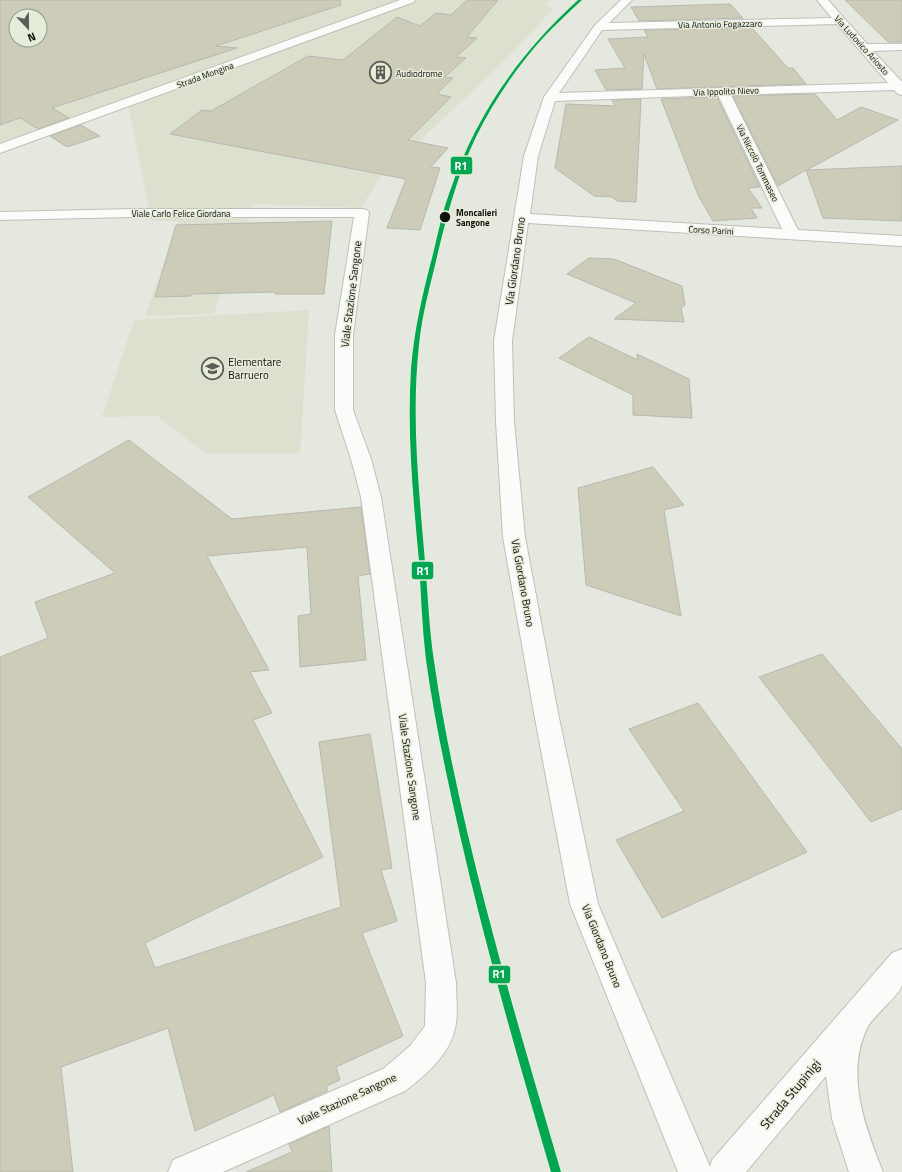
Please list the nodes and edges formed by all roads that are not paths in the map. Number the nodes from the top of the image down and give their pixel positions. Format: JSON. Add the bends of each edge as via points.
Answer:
{"nodes":[{"id":1,"x":386,"y":0,"type":"edge"},
{"id":2,"x":410,"y":0,"type":"edge"},
{"id":3,"x":627,"y":0,"type":"edge"},
{"id":4,"x":822,"y":0,"type":"edge"},
{"id":5,"x":398,"y":4,"type":"junction"},
{"id":6,"x":840,"y":21,"type":"junction"},
{"id":7,"x":599,"y":27,"type":"junction"},
{"id":8,"x":902,"y":47,"type":"edge"},
{"id":9,"x":864,"y":48,"type":"junction"},
{"id":10,"x":901,"y":88,"type":"edge"},
{"id":11,"x":723,"y":92,"type":"junction"},
{"id":12,"x":550,"y":97,"type":"junction"},
{"id":13,"x":0,"y":149,"type":"edge"},
{"id":14,"x":362,"y":213,"type":"joint"},
{"id":15,"x":0,"y":216,"type":"edge"},
{"id":16,"x":521,"y":218,"type":"junction"},
{"id":17,"x":792,"y":234,"type":"junction"},
{"id":18,"x":902,"y":241,"type":"edge"},
{"id":19,"x":902,"y":964,"type":"edge"},
{"id":20,"x":855,"y":1016,"type":"junction"},
{"id":21,"x":185,"y":1172,"type":"edge"},
{"id":22,"x":695,"y":1172,"type":"edge"},
{"id":23,"x":724,"y":1172,"type":"edge"},
{"id":24,"x":866,"y":1172,"type":"edge"}],
"edges":[{"from":1,"to":5,"type":"street"},
{"from":2,"to":5,"type":"street","name":"Strada Mongina"},
{"from":3,"to":7,"type":"street","name":"Via Giordano Bruno"},
{"from":4,"to":6,"type":"street","name":"Via Ludovico Ariosto"},
{"from":5,"to":13,"type":"street","name":"Strada Mongina"},
{"from":6,"to":7,"type":"street","name":"Via Antonio Fogazzaro"},
{"from":6,"to":9,"type":"street","name":"Via Ludovico Ariosto"},
{"from":7,"to":12,"type":"street","name":"Via Giordano Bruno"},
{"from":8,"to":9,"type":"street"},
{"from":9,"to":10,"type":"street","name":"Via Ludovico Ariosto"},
{"from":10,"to":11,"type":"street","name":"Via Ippolito Nievo"},
{"from":11,"to":12,"type":"street","name":"Via Ippolito Nievo"},
{"from":11,"to":17,"type":"street","name":"Via Niccolò Tommaseo"},
{"from":12,"to":16,"type":"street","name":"Via Giordano Bruno","via":[[531,156]]},
{"from":14,"to":15,"type":"street","name":"Viale Carlo Felice Giordana"},
{"from":14,"to":21,"type":"street","name":"Viale Stazione Sangone","via":[[344,335],[344,410],[371,497],[441,983],[440,1026],[432,1044],[414,1064],[394,1080]]},
{"from":16,"to":17,"type":"street","name":"Corso Parini"},
{"from":16,"to":22,"type":"street","name":"Via Giordano Bruno","via":[[503,341],[505,422],[514,537],[584,904]]},
{"from":17,"to":18,"type":"street","name":"Corso Parini"},
{"from":19,"to":20,"type":"street","name":"Strada Stupinigi"},
{"from":20,"to":23,"type":"street","name":"Strada Stupinigi"},
{"from":20,"to":24,"type":"street","name":"Strada Stupinigi","via":[[842,1062],[844,1101],[857,1150]]}]}
